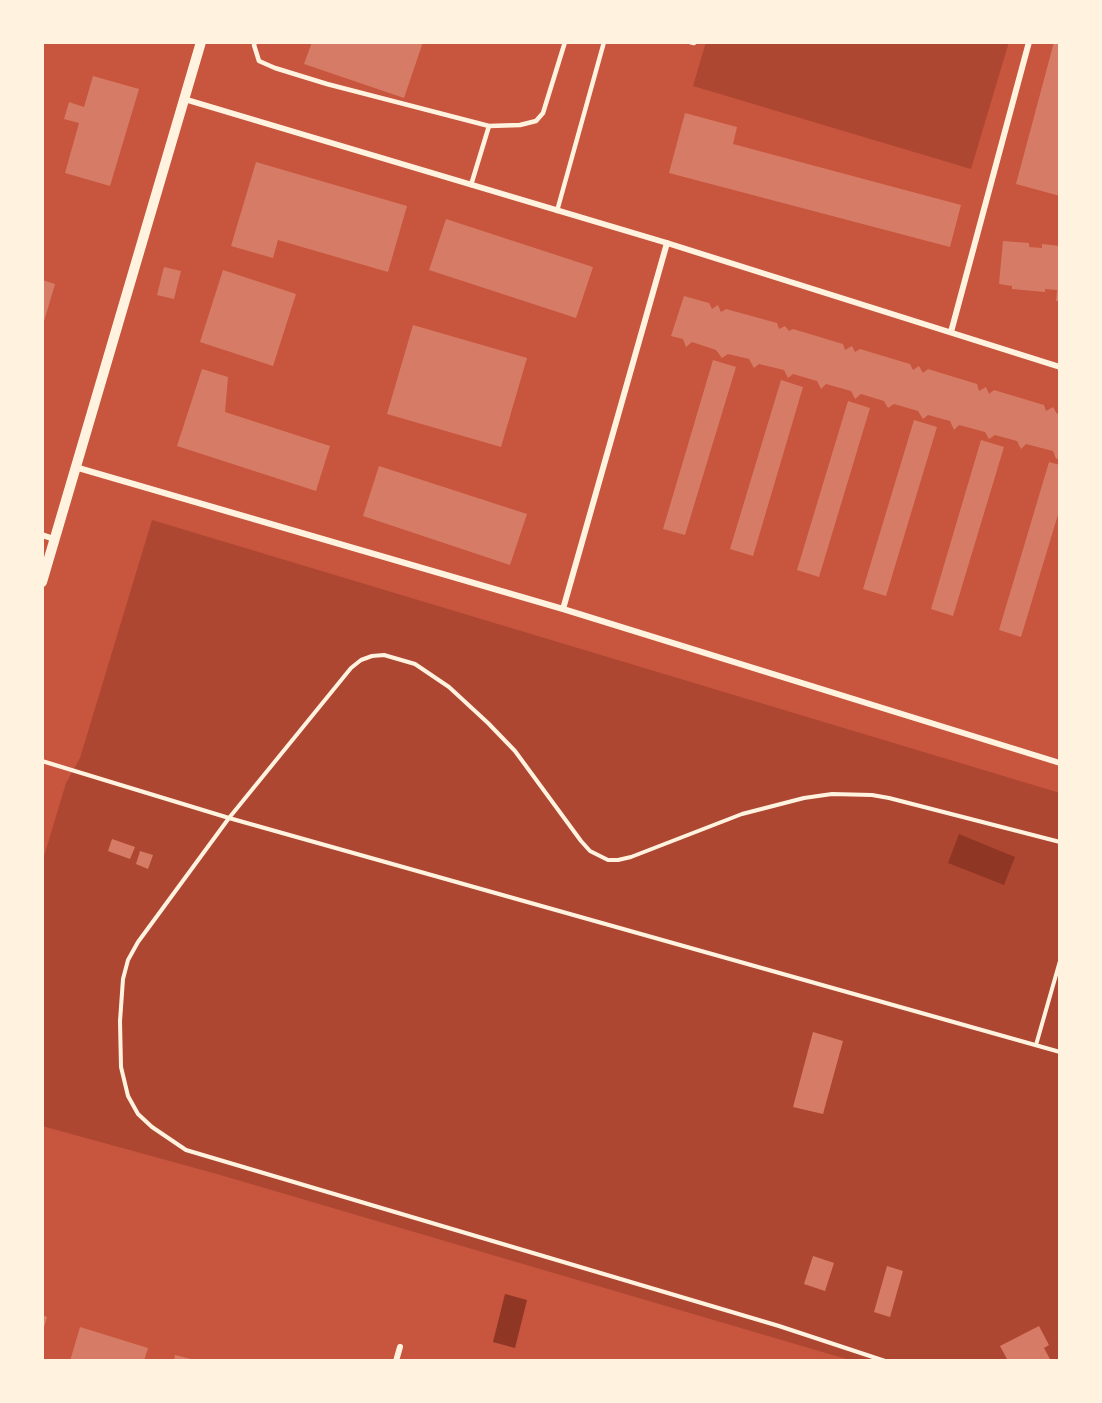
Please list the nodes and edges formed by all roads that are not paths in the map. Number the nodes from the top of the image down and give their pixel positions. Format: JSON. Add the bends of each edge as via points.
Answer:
{"nodes":[{"id":1,"x":201,"y":42,"type":"edge"},
{"id":2,"x":255,"y":42,"type":"edge"},
{"id":3,"x":565,"y":42,"type":"edge"},
{"id":4,"x":604,"y":42,"type":"edge"},
{"id":5,"x":1029,"y":42,"type":"edge"},
{"id":6,"x":184,"y":99,"type":"junction"},
{"id":7,"x":489,"y":126,"type":"junction"},
{"id":8,"x":471,"y":185,"type":"junction"},
{"id":9,"x":557,"y":211,"type":"junction"},
{"id":10,"x":667,"y":243,"type":"junction"},
{"id":11,"x":951,"y":332,"type":"junction"},
{"id":12,"x":1060,"y":367,"type":"edge"},
{"id":13,"x":75,"y":467,"type":"junction"},
{"id":14,"x":42,"y":536,"type":"edge"},
{"id":15,"x":54,"y":539,"type":"junction"},
{"id":16,"x":42,"y":582,"type":"edge"},
{"id":17,"x":563,"y":609,"type":"junction"},
{"id":18,"x":1060,"y":763,"type":"edge"},
{"id":19,"x":400,"y":1347,"type":"dead end"},
{"id":20,"x":396,"y":1361,"type":"edge"}],
"edges":[{"from":1,"to":6,"type":"street"},
{"from":2,"to":7,"type":"lane","via":[[260,61],[275,68]]},
{"from":3,"to":7,"type":"lane","via":[[543,113],[536,121]]},
{"from":4,"to":9,"type":"lane"},
{"from":5,"to":11,"type":"street"},
{"from":6,"to":8,"type":"street"},
{"from":6,"to":13,"type":"street"},
{"from":7,"to":8,"type":"lane"},
{"from":8,"to":9,"type":"street"},
{"from":9,"to":10,"type":"street"},
{"from":10,"to":11,"type":"street"},
{"from":10,"to":17,"type":"street"},
{"from":11,"to":12,"type":"street"},
{"from":13,"to":15,"type":"street"},
{"from":13,"to":17,"type":"street"},
{"from":14,"to":15,"type":"street"},
{"from":15,"to":16,"type":"street"},
{"from":17,"to":18,"type":"street"},
{"from":19,"to":20,"type":"street"}]}
